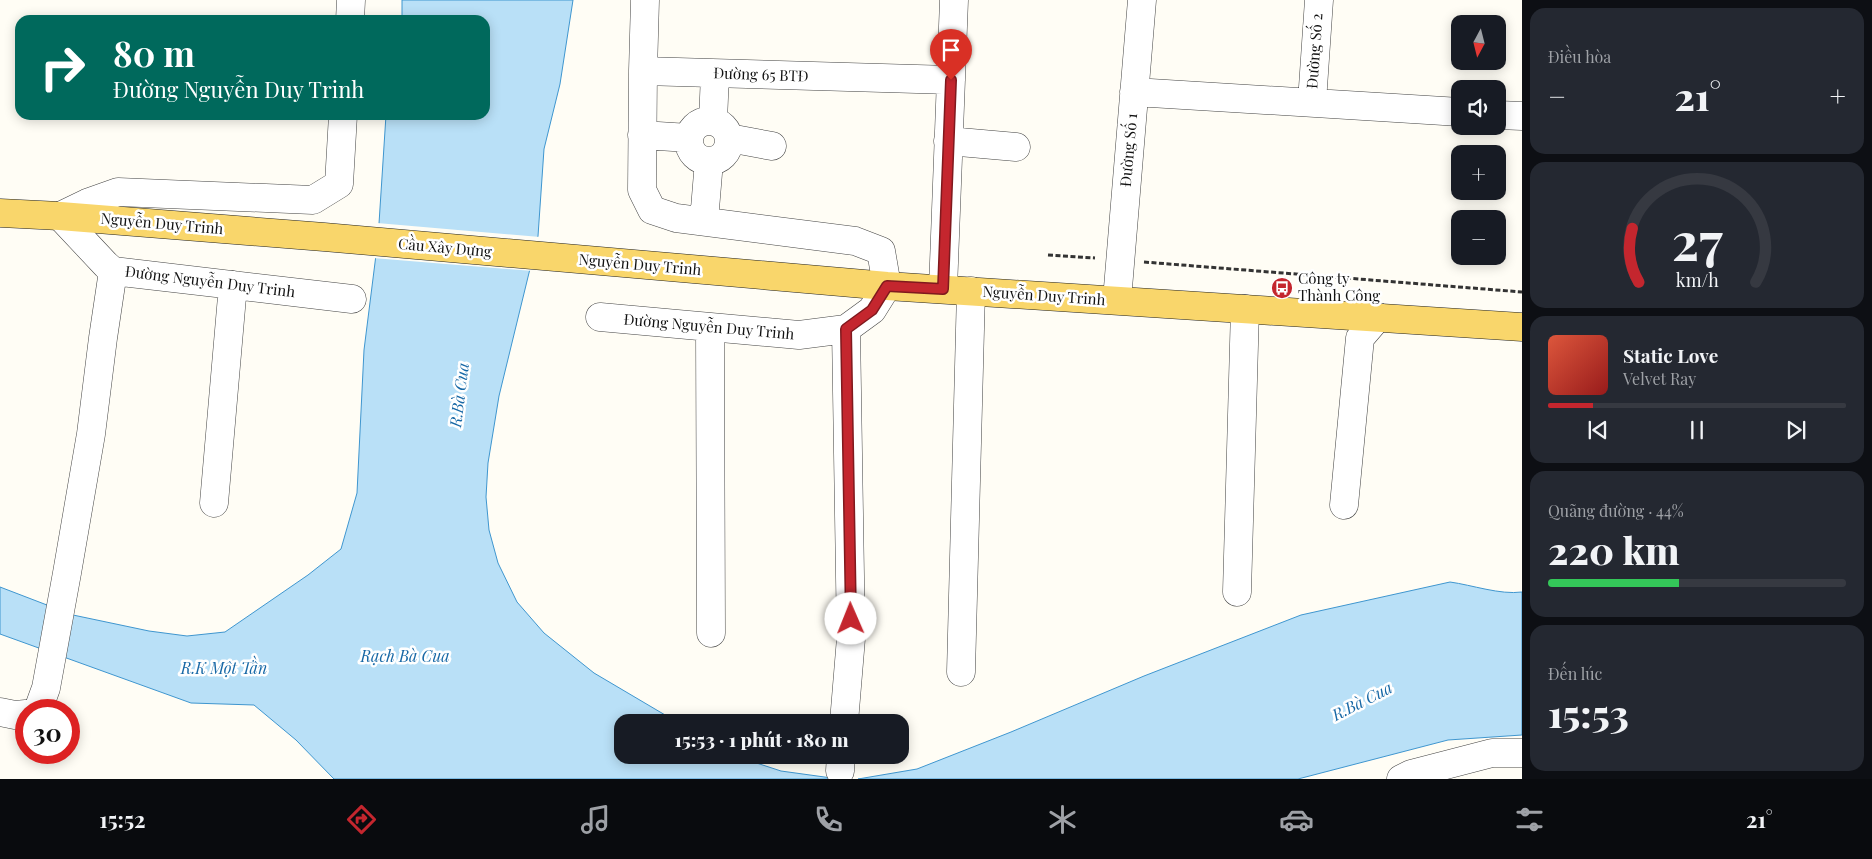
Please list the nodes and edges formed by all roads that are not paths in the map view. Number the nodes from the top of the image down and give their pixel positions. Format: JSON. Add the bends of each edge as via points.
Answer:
{"nodes":[{"id":1,"x":351,"y":0,"type":"edge"},
{"id":2,"x":645,"y":0,"type":"edge"},
{"id":3,"x":954,"y":0,"type":"edge"},
{"id":4,"x":1142,"y":0,"type":"edge"},
{"id":5,"x":1319,"y":0,"type":"edge"},
{"id":6,"x":350,"y":15,"type":"edge"},
{"id":7,"x":643,"y":71,"type":"junction"},
{"id":8,"x":715,"y":74,"type":"junction"},
{"id":9,"x":951,"y":80,"type":"junction"},
{"id":10,"x":1134,"y":92,"type":"junction"},
{"id":11,"x":1312,"y":102,"type":"junction"},
{"id":12,"x":1451,"y":111,"type":"edge"},
{"id":13,"x":1506,"y":115,"type":"edge"},
{"id":14,"x":1522,"y":116,"type":"edge"},
{"id":15,"x":344,"y":120,"type":"edge"},
{"id":16,"x":721,"y":130,"type":"junction"},
{"id":17,"x":642,"y":135,"type":"junction"},
{"id":18,"x":689,"y":138,"type":"junction"},
{"id":19,"x":948,"y":141,"type":"junction"},
{"id":20,"x":772,"y":146,"type":"dead end"},
{"id":21,"x":1016,"y":147,"type":"dead end"},
{"id":22,"x":709,"y":162,"type":"junction"},
{"id":23,"x":0,"y":213,"type":"edge"},
{"id":24,"x":60,"y":216,"type":"junction"},
{"id":25,"x":704,"y":222,"type":"junction"},
{"id":26,"x":324,"y":237,"type":"joint"},
{"id":27,"x":567,"y":258,"type":"joint"},
{"id":28,"x":113,"y":271,"type":"junction"},
{"id":29,"x":233,"y":285,"type":"junction"},
{"id":30,"x":887,"y":286,"type":"junction"},
{"id":31,"x":943,"y":289,"type":"junction"},
{"id":32,"x":971,"y":291,"type":"junction"},
{"id":33,"x":352,"y":299,"type":"dead end"},
{"id":34,"x":1117,"y":300,"type":"junction"},
{"id":35,"x":1245,"y":309,"type":"junction"},
{"id":36,"x":600,"y":317,"type":"dead end"},
{"id":37,"x":1378,"y":317,"type":"junction"},
{"id":38,"x":710,"y":327,"type":"junction"},
{"id":39,"x":1522,"y":327,"type":"edge"},
{"id":40,"x":846,"y":329,"type":"junction"},
{"id":41,"x":214,"y":503,"type":"dead end"},
{"id":42,"x":1344,"y":505,"type":"dead end"},
{"id":43,"x":1236,"y":592,"type":"dead end"},
{"id":44,"x":710,"y":633,"type":"dead end"},
{"id":45,"x":961,"y":672,"type":"dead end"},
{"id":46,"x":42,"y":699,"type":"edge"},
{"id":47,"x":0,"y":712,"type":"edge"},
{"id":48,"x":845,"y":714,"type":"edge"},
{"id":49,"x":15,"y":715,"type":"edge"},
{"id":50,"x":1522,"y":753,"type":"edge"},
{"id":51,"x":1400,"y":779,"type":"edge"}],
"edges":[{"from":1,"to":6,"type":"street"},
{"from":2,"to":7,"type":"street"},
{"from":3,"to":9,"type":"street"},
{"from":4,"to":10,"type":"street","name":"Đường Số 1"},
{"from":5,"to":11,"type":"street","name":"Đường Số 2"},
{"from":7,"to":8,"type":"street","name":"Đường 65 BTĐ"},
{"from":7,"to":17,"type":"street"},
{"from":8,"to":9,"type":"street","name":"Đường 65 BTĐ"},
{"from":8,"to":16,"type":"street"},
{"from":9,"to":19,"type":"street"},
{"from":10,"to":11,"type":"street"},
{"from":10,"to":34,"type":"street","name":"Đường Số 1"},
{"from":11,"to":12,"type":"street"},
{"from":13,"to":14,"type":"street"},
{"from":15,"to":24,"type":"street","via":[[339,184],[313,200],[118,192]]},
{"from":16,"to":18,"type":"street","via":[[702,122]]},
{"from":16,"to":20,"type":"street"},
{"from":16,"to":22,"type":"street","via":[[728,149],[720,158]]},
{"from":17,"to":18,"type":"street"},
{"from":17,"to":25,"type":"street","via":[[642,190],[652,210]]},
{"from":18,"to":22,"type":"street","via":[[691,150],[698,158]]},
{"from":19,"to":21,"type":"street"},
{"from":19,"to":31,"type":"street"},
{"from":22,"to":25,"type":"street"},
{"from":23,"to":24,"type":"main road","name":"Nguyễn Duy Trinh"},
{"from":24,"to":26,"type":"main road","name":"Nguyễn Duy Trinh"},
{"from":24,"to":28,"type":"street","name":"Đường Nguyễn Duy Trinh"},
{"from":25,"to":30,"type":"street","via":[[855,241],[881,252]]},
{"from":26,"to":27,"type":"main road","name":"Cầu Xây Dựng"},
{"from":27,"to":30,"type":"main road","name":"Nguyễn Duy Trinh"},
{"from":28,"to":29,"type":"street","name":"Đường Nguyễn Duy Trinh"},
{"from":28,"to":46,"type":"street","via":[[68,573]]},
{"from":29,"to":33,"type":"street","name":"Đường Nguyễn Duy Trinh"},
{"from":29,"to":41,"type":"street"},
{"from":30,"to":31,"type":"main road","name":"Nguyễn Duy Trinh"},
{"from":30,"to":40,"type":"street","name":"Đường Nguyễn Duy Trinh","via":[[872,310]]},
{"from":31,"to":32,"type":"main road","name":"Nguyễn Duy Trinh"},
{"from":32,"to":34,"type":"main road","name":"Nguyễn Duy Trinh"},
{"from":32,"to":45,"type":"street"},
{"from":34,"to":35,"type":"main road","name":"Nguyễn Duy Trinh"},
{"from":35,"to":37,"type":"main road","name":"Nguyễn Duy Trinh"},
{"from":35,"to":43,"type":"street"},
{"from":36,"to":38,"type":"street","name":"Đường Nguyễn Duy Trinh"},
{"from":37,"to":39,"type":"main road","name":"Nguyễn Duy Trinh"},
{"from":37,"to":42,"type":"street","via":[[1360,338]]},
{"from":38,"to":40,"type":"street","name":"Đường Nguyễn Duy Trinh","via":[[799,336]]},
{"from":38,"to":44,"type":"street"},
{"from":40,"to":48,"type":"street","via":[[851,638]]},
{"from":47,"to":49,"type":"street"},
{"from":50,"to":51,"type":"street","via":[[1492,753]]}]}
